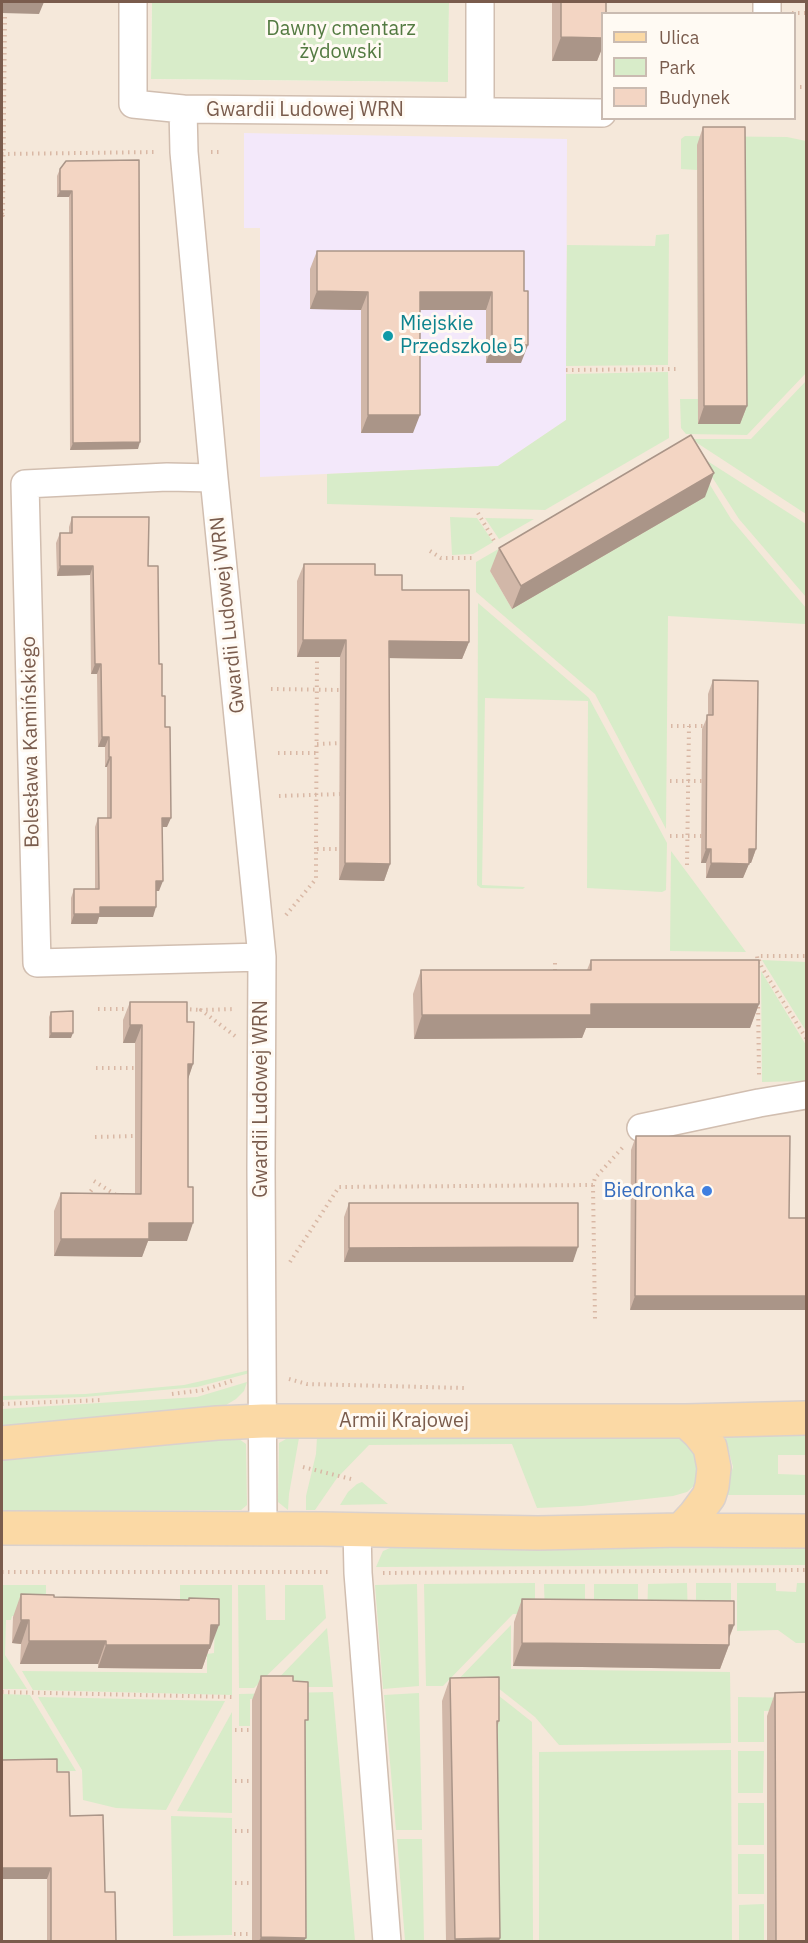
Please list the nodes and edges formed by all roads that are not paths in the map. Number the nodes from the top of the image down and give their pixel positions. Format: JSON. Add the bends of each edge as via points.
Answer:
{"nodes":[{"id":1,"x":133,"y":2,"type":"edge"},
{"id":2,"x":480,"y":2,"type":"edge"},
{"id":3,"x":183,"y":109,"type":"junction"},
{"id":4,"x":480,"y":112,"type":"junction"},
{"id":5,"x":601,"y":113,"type":"edge"},
{"id":6,"x":214,"y":478,"type":"junction"},
{"id":7,"x":13,"y":484,"type":"edge"},
{"id":8,"x":262,"y":957,"type":"junction"},
{"id":9,"x":807,"y":1095,"type":"edge"},
{"id":10,"x":641,"y":1128,"type":"road end"},
{"id":11,"x":807,"y":1418,"type":"edge"},
{"id":12,"x":263,"y":1421,"type":"junction"},
{"id":13,"x":686,"y":1421,"type":"junction"},
{"id":14,"x":2,"y":1443,"type":"edge"},
{"id":15,"x":2,"y":1528,"type":"edge"},
{"id":16,"x":263,"y":1529,"type":"junction"},
{"id":17,"x":357,"y":1529,"type":"junction"},
{"id":18,"x":681,"y":1530,"type":"junction"},
{"id":19,"x":807,"y":1531,"type":"edge"},
{"id":20,"x":387,"y":1941,"type":"edge"}],
"edges":[{"from":1,"to":3,"type":"street","via":[[133,104]]},
{"from":2,"to":4,"type":"street"},
{"from":3,"to":4,"type":"street","name":"Gwardii Ludowej WRN"},
{"from":3,"to":6,"type":"street","name":"Gwardii Ludowej WRN"},
{"from":4,"to":5,"type":"street","name":"Gwardii Ludowej WRN"},
{"from":6,"to":7,"type":"street","name":"Bolesława Kamińskiego"},
{"from":6,"to":8,"type":"street","name":"Gwardii Ludowej WRN"},
{"from":7,"to":8,"type":"street","name":"Bolesława Kamińskiego","via":[[37,963]]},
{"from":8,"to":12,"type":"street","name":"Gwardii Ludowej WRN"},
{"from":9,"to":10,"type":"street"},
{"from":11,"to":13,"type":"main road","name":"Armii Krajowej"},
{"from":12,"to":13,"type":"main road","name":"Armii Krajowej"},
{"from":12,"to":14,"type":"main road","name":"Armii Krajowej"},
{"from":12,"to":16,"type":"street","name":"Gwardii Ludowej WRN"},
{"from":13,"to":18,"type":"main road","via":[[710,1447],[714,1468],[709,1496]]},
{"from":15,"to":16,"type":"main road"},
{"from":16,"to":17,"type":"main road"},
{"from":17,"to":18,"type":"main road","via":[[538,1533]]},
{"from":17,"to":20,"type":"street"},
{"from":18,"to":19,"type":"main road"}]}
